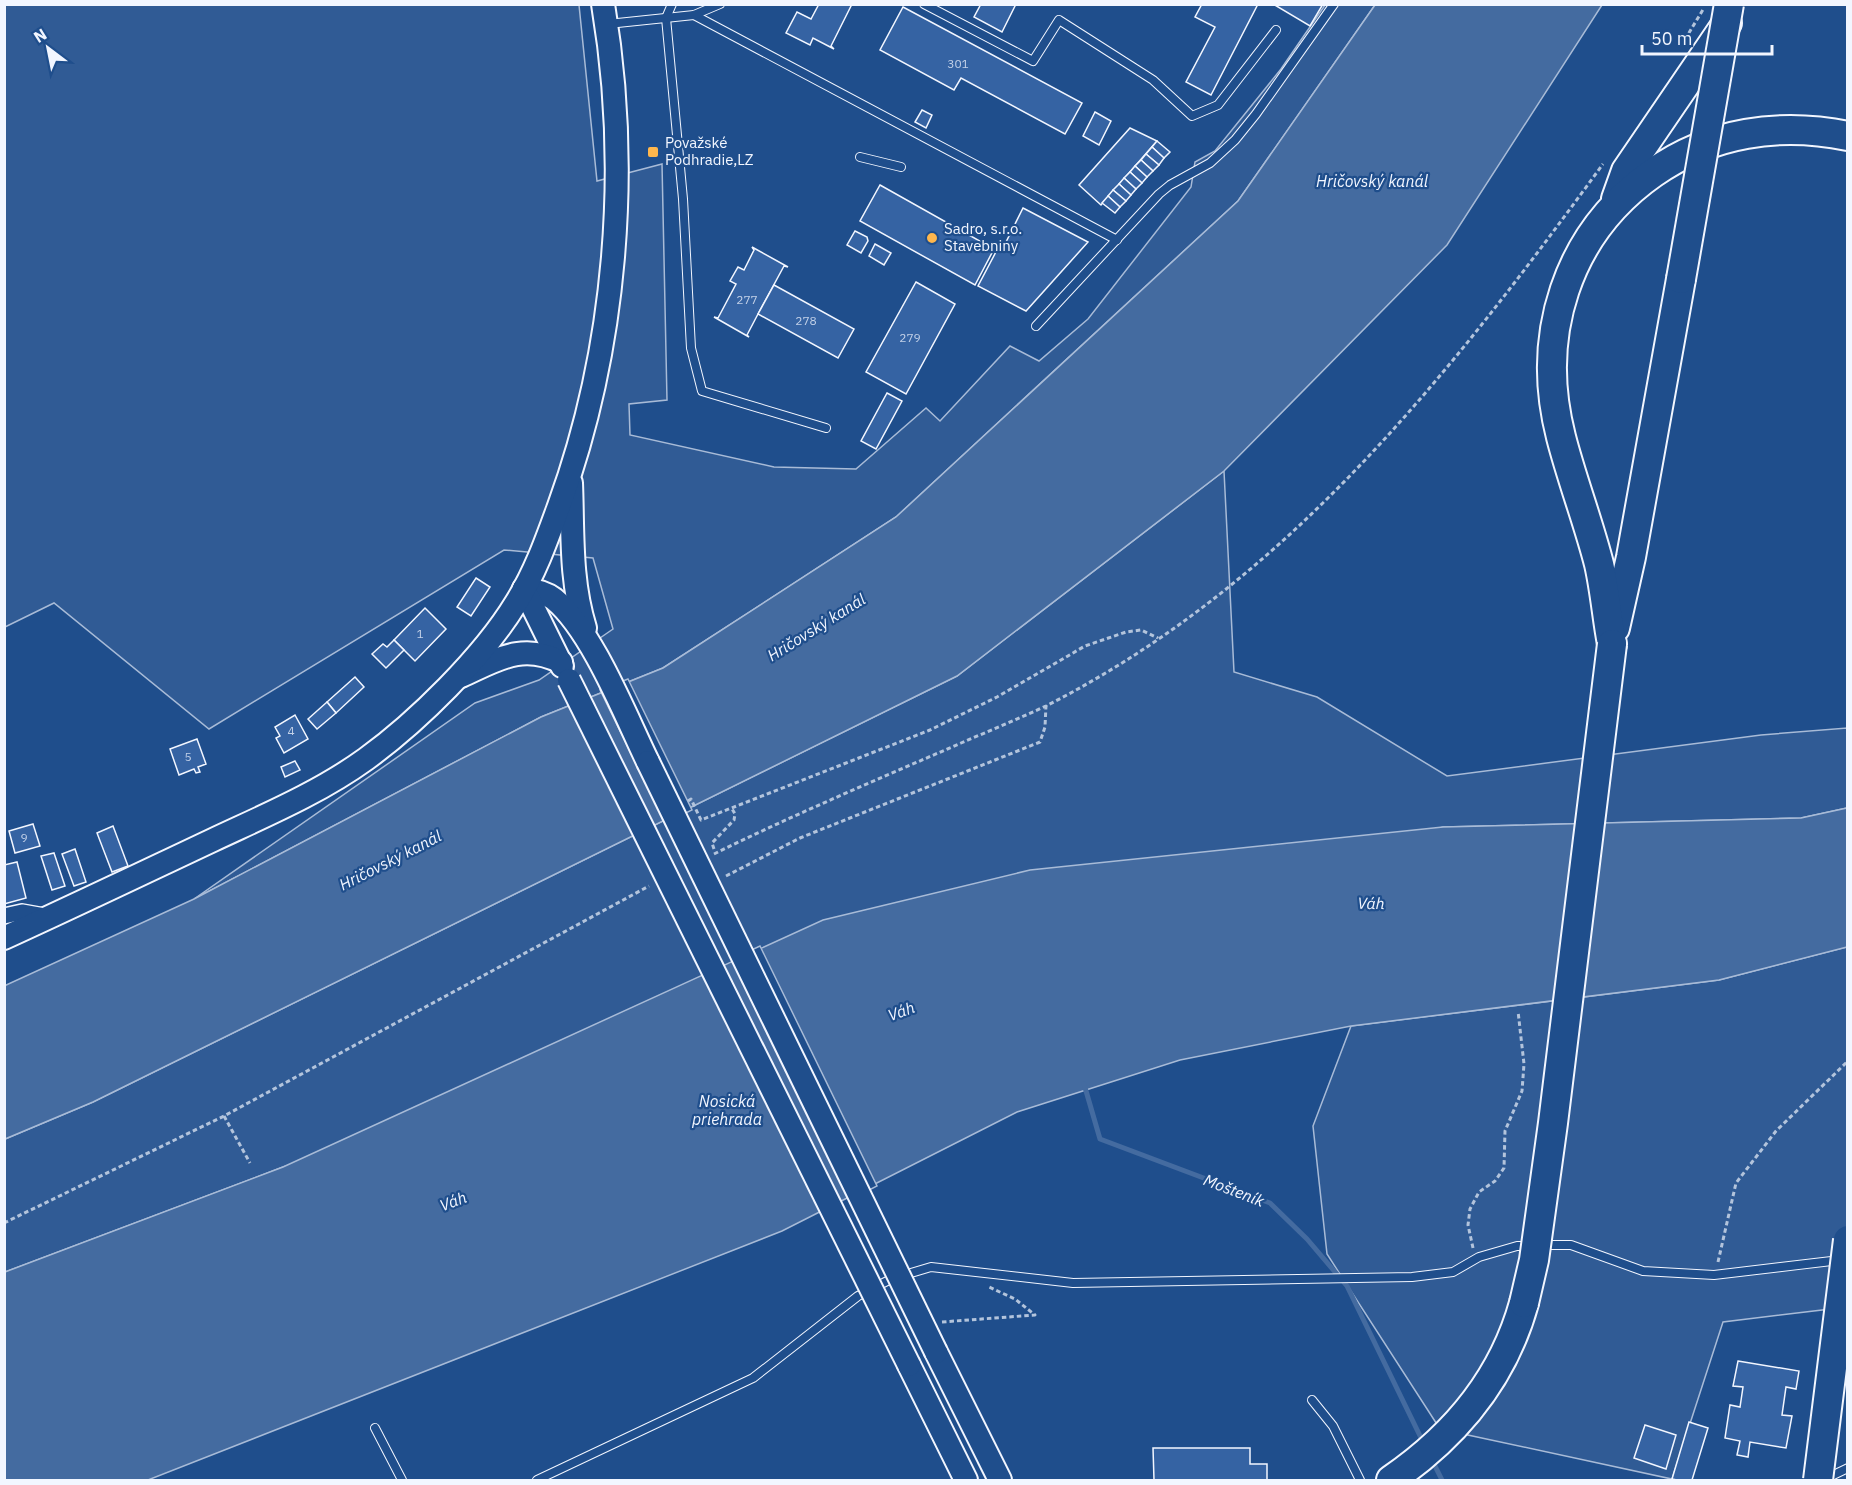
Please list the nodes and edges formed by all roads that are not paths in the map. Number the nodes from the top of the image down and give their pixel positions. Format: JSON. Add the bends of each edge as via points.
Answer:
{"nodes":[{"id":1,"x":672,"y":4,"type":"edge"},
{"id":2,"x":720,"y":4,"type":"edge"},
{"id":3,"x":924,"y":4,"type":"edge"},
{"id":4,"x":1335,"y":4,"type":"edge"},
{"id":5,"x":1729,"y":4,"type":"edge"},
{"id":6,"x":1738,"y":4,"type":"edge"},
{"id":7,"x":604,"y":14,"type":"edge"},
{"id":8,"x":694,"y":15,"type":"junction"},
{"id":9,"x":666,"y":18,"type":"junction"},
{"id":10,"x":1276,"y":30,"type":"dead end"},
{"id":11,"x":1848,"y":136,"type":"edge"},
{"id":12,"x":860,"y":157,"type":"dead end"},
{"id":13,"x":901,"y":167,"type":"dead end"},
{"id":14,"x":1612,"y":209,"type":"junction"},
{"id":15,"x":1117,"y":240,"type":"junction"},
{"id":16,"x":1036,"y":326,"type":"dead end"},
{"id":17,"x":826,"y":428,"type":"dead end"},
{"id":18,"x":571,"y":472,"type":"junction"},
{"id":19,"x":524,"y":589,"type":"junction"},
{"id":20,"x":1612,"y":644,"type":"junction"},
{"id":21,"x":595,"y":655,"type":"junction"},
{"id":22,"x":565,"y":671,"type":"junction"},
{"id":23,"x":452,"y":680,"type":"junction"},
{"id":24,"x":4,"y":916,"type":"edge"},
{"id":25,"x":50,"y":917,"type":"junction"},
{"id":26,"x":4,"y":938,"type":"edge"},
{"id":27,"x":1848,"y":1240,"type":"edge"},
{"id":28,"x":1848,"y":1259,"type":"edge"},
{"id":29,"x":1312,"y":1400,"type":"dead end"},
{"id":30,"x":375,"y":1428,"type":"dead end"},
{"id":31,"x":1848,"y":1468,"type":"edge"},
{"id":32,"x":1400,"y":1474,"type":"edge"},
{"id":33,"x":402,"y":1480,"type":"edge"},
{"id":34,"x":537,"y":1480,"type":"edge"},
{"id":35,"x":966,"y":1480,"type":"edge"},
{"id":36,"x":1000,"y":1480,"type":"edge"},
{"id":37,"x":1360,"y":1480,"type":"edge"},
{"id":38,"x":1820,"y":1480,"type":"edge"}],
"edges":[{"from":1,"to":9,"type":"lane"},
{"from":2,"to":8,"type":"lane"},
{"from":3,"to":10,"type":"lane","via":[[1033,61],[1059,20],[1153,80],[1192,116],[1218,105]]},
{"from":4,"to":15,"type":"lane","via":[[1235,140],[1210,163],[1170,184]]},
{"from":5,"to":20,"type":"highway","bridge":true,"via":[[1631,557]]},
{"from":6,"to":14,"type":"highway","bridge":true,"via":[[1626,171]]},
{"from":7,"to":9,"type":"lane"},
{"from":7,"to":18,"type":"main road","via":[[617,147],[612,257],[604,328]]},
{"from":8,"to":9,"type":"lane"},
{"from":8,"to":15,"type":"lane"},
{"from":9,"to":17,"type":"lane","via":[[683,199],[691,348],[702,391]]},
{"from":11,"to":14,"type":"highway","via":[[1820,130],[1772,129],[1728,136],[1689,151],[1660,168],[1635,185]]},
{"from":12,"to":13,"type":"lane"},
{"from":14,"to":20,"type":"highway","via":[[1585,243],[1567,282],[1554,322],[1552,368],[1561,437],[1599,567]]},
{"from":15,"to":16,"type":"lane"},
{"from":18,"to":19,"type":"main road"},
{"from":18,"to":21,"type":"main road","via":[[572,558],[579,608]]},
{"from":19,"to":21,"type":"main road","via":[[552,598],[567,611]]},
{"from":19,"to":22,"type":"main road"},
{"from":19,"to":23,"type":"main road","via":[[498,629]]},
{"from":20,"to":32,"type":"highway","bridge":true,"via":[[1556,1101],[1534,1260],[1524,1303],[1512,1340],[1477,1401],[1446,1436]]},
{"from":21,"to":36,"type":"main road","bridge":true},
{"from":22,"to":23,"type":"main road","via":[[538,653],[514,654]]},
{"from":22,"to":35,"type":"main road","bridge":true},
{"from":23,"to":25,"type":"main road","via":[[404,727],[352,768],[280,809]]},
{"from":24,"to":25,"type":"street","via":[[22,912]]},
{"from":25,"to":26,"type":"main road"},
{"from":27,"to":38,"type":"highway","bridge":true},
{"from":28,"to":34,"type":"lane","via":[[1714,1275],[1643,1272],[1571,1245],[1517,1246],[1479,1257],[1453,1272],[1412,1277],[1073,1283],[931,1267],[891,1279],[858,1296],[753,1378]]},
{"from":29,"to":37,"type":"lane","via":[[1333,1426]]},
{"from":30,"to":33,"type":"lane"},
{"from":31,"to":38,"type":"lane"}]}
